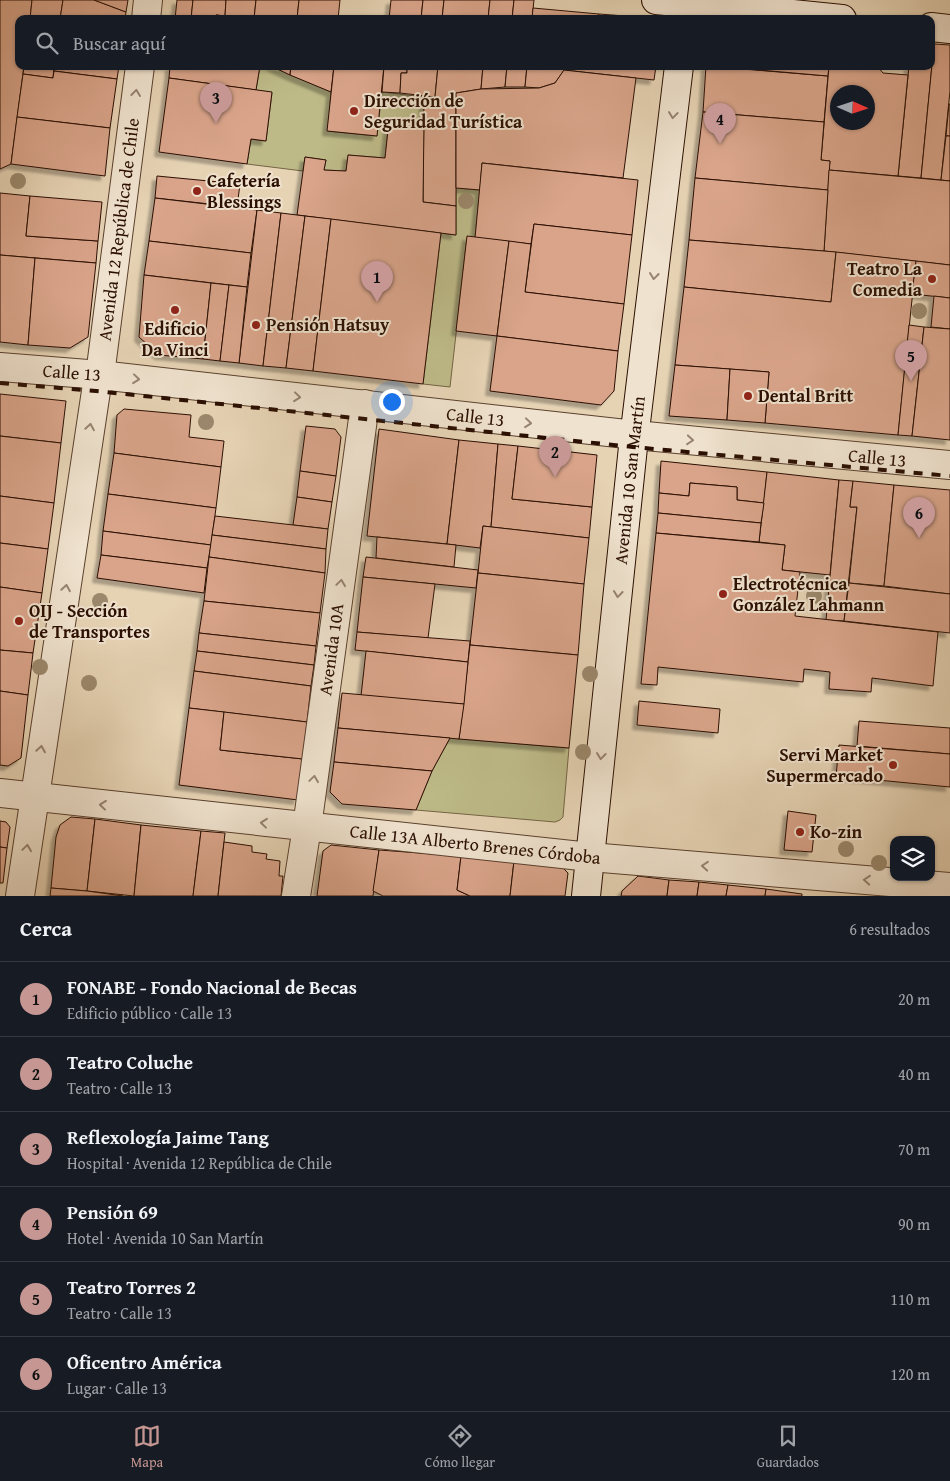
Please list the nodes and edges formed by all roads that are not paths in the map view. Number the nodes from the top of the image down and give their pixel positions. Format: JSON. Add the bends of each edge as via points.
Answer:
{"nodes":[{"id":1,"x":148,"y":0,"type":"edge"},
{"id":2,"x":656,"y":0,"type":"edge"},
{"id":3,"x":686,"y":7,"type":"edge"},
{"id":4,"x":146,"y":15,"type":"edge"},
{"id":5,"x":790,"y":15,"type":"edge"},
{"id":6,"x":935,"y":28,"type":"edge"},
{"id":7,"x":950,"y":29,"type":"edge"},
{"id":8,"x":139,"y":70,"type":"edge"},
{"id":9,"x":679,"y":70,"type":"edge"},
{"id":10,"x":0,"y":367,"type":"edge"},
{"id":11,"x":100,"y":375,"type":"junction"},
{"id":12,"x":365,"y":404,"type":"junction"},
{"id":13,"x":635,"y":435,"type":"junction"},
{"id":14,"x":950,"y":465,"type":"edge"},
{"id":15,"x":0,"y":793,"type":"edge"},
{"id":16,"x":34,"y":797,"type":"junction"},
{"id":17,"x":307,"y":827,"type":"junction"},
{"id":18,"x":590,"y":857,"type":"junction"},
{"id":19,"x":950,"y":887,"type":"edge"},
{"id":20,"x":20,"y":896,"type":"edge"},
{"id":21,"x":296,"y":896,"type":"edge"},
{"id":22,"x":586,"y":896,"type":"edge"}],
"edges":[{"from":1,"to":4,"type":"street"},
{"from":2,"to":3,"type":"street"},
{"from":3,"to":5,"type":"street"},
{"from":6,"to":7,"type":"street"},
{"from":11,"to":8,"type":"street","name":"Avenida 12 República de Chile","one_way":true},
{"from":9,"to":13,"type":"street","name":"Avenida 10 San Martín","one_way":true},
{"from":10,"to":11,"type":"street","name":"Calle 13"},
{"from":11,"to":12,"type":"street","name":"Calle 13","one_way":true},
{"from":16,"to":11,"type":"street","name":"Avenida 12 República de Chile","one_way":true},
{"from":12,"to":13,"type":"street","name":"Calle 13","one_way":true},
{"from":17,"to":12,"type":"street","name":"Avenida 10A","one_way":true},
{"from":13,"to":14,"type":"street","name":"Calle 13","one_way":true},
{"from":13,"to":18,"type":"street","name":"Avenida 10 San Martín","one_way":true},
{"from":15,"to":16,"type":"street","name":"Calle 13A Alberto Brenes Córdoba"},
{"from":17,"to":16,"type":"street","name":"Calle 13A Alberto Brenes Córdoba","one_way":true},
{"from":20,"to":16,"type":"street","name":"Avenida 12 República de Chile","one_way":true},
{"from":17,"to":18,"type":"street","name":"Calle 13A Alberto Brenes Córdoba"},
{"from":17,"to":21,"type":"street","name":"Avenida 10A"},
{"from":19,"to":18,"type":"street","name":"Calle 13A Alberto Brenes Córdoba","one_way":true},
{"from":18,"to":22,"type":"street","name":"Avenida 10 San Martín"}]}
